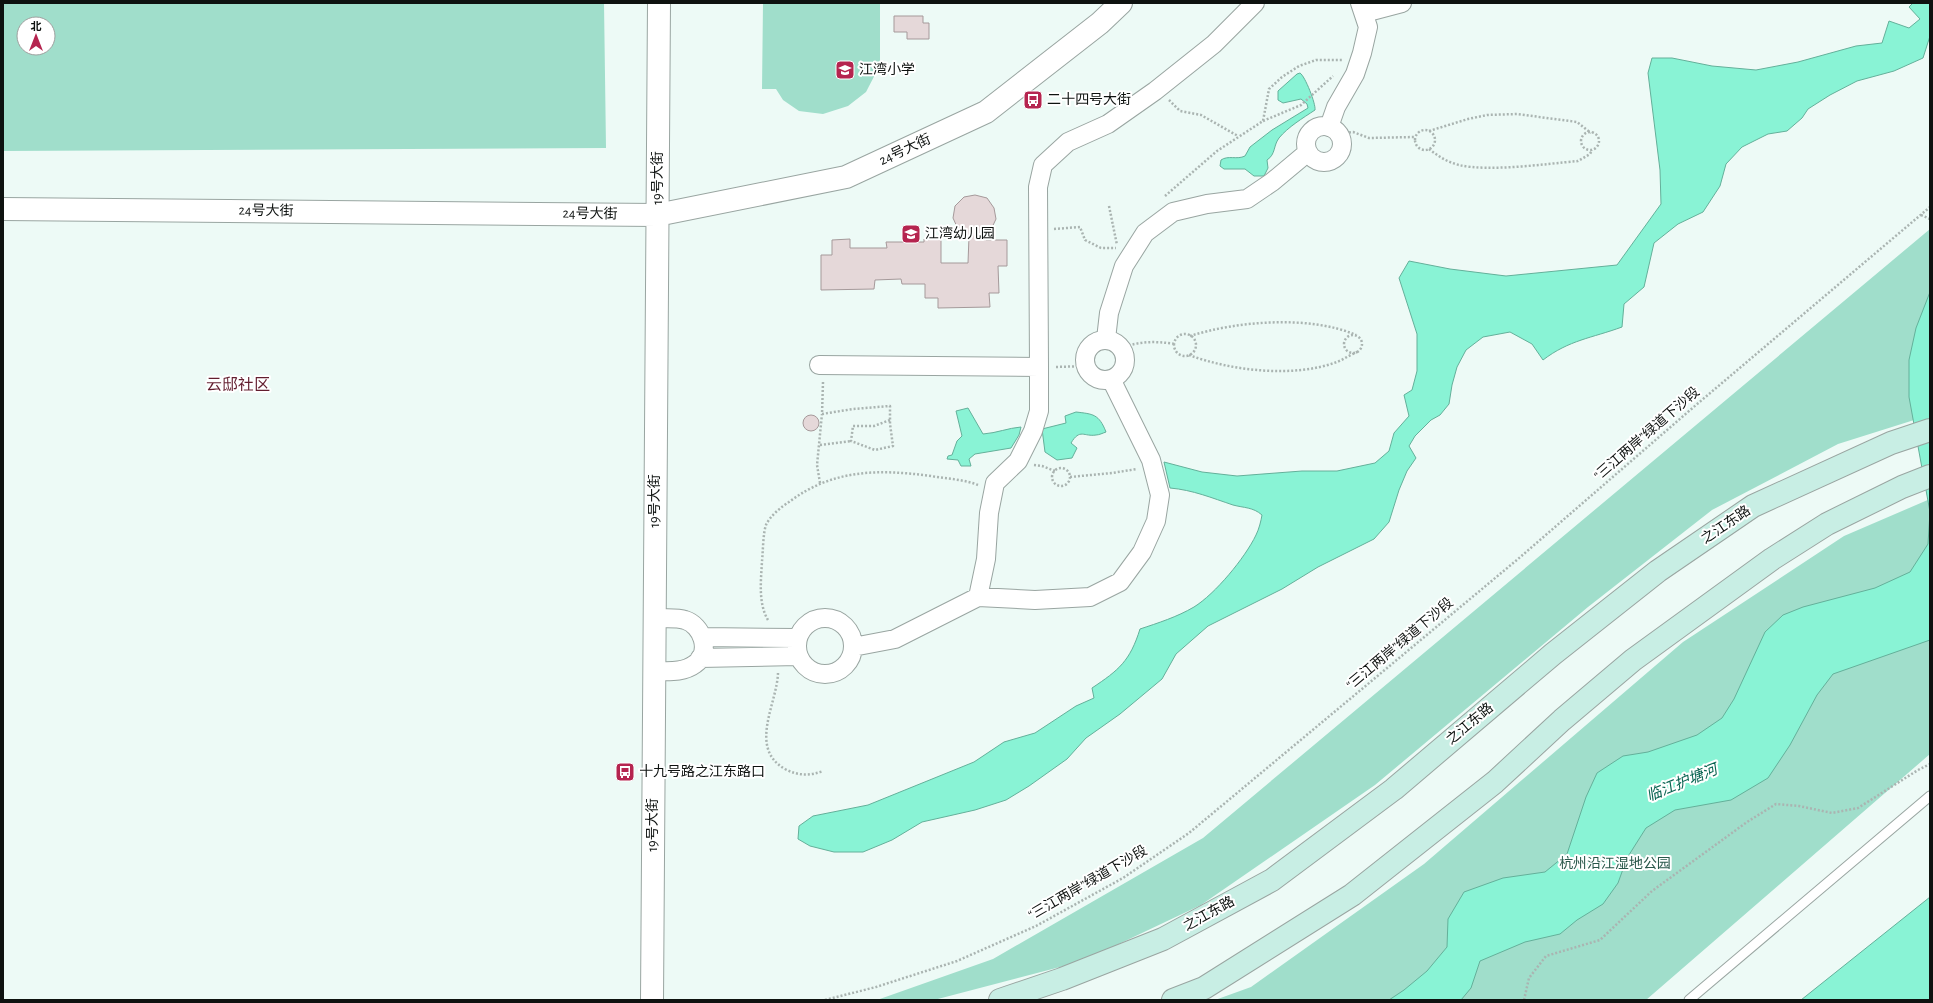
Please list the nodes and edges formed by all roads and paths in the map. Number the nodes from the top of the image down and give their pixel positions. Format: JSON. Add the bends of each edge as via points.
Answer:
{"nodes":[{"id":1,"x":659,"y":3,"type":"edge"},
{"id":2,"x":1121,"y":3,"type":"edge"},
{"id":3,"x":1255,"y":3,"type":"edge"},
{"id":4,"x":1402,"y":3,"type":"edge"},
{"id":5,"x":1362,"y":8,"type":"edge"},
{"id":6,"x":1342,"y":64,"type":"dead end"},
{"id":7,"x":1336,"y":73,"type":"dead end"},
{"id":8,"x":1161,"y":86,"type":"junction"},
{"id":9,"x":1263,"y":121,"type":"junction"},
{"id":10,"x":1334,"y":130,"type":"junction"},
{"id":11,"x":1429,"y":131,"type":"junction"},
{"id":12,"x":1591,"y":133,"type":"junction"},
{"id":13,"x":1238,"y":136,"type":"junction"},
{"id":14,"x":1415,"y":137,"type":"junction"},
{"id":15,"x":1429,"y":149,"type":"junction"},
{"id":16,"x":1592,"y":150,"type":"junction"},
{"id":17,"x":1308,"y":152,"type":"junction"},
{"id":18,"x":1162,"y":199,"type":"dead end"},
{"id":19,"x":1109,"y":206,"type":"dead end"},
{"id":20,"x":1930,"y":207,"type":"edge"},
{"id":21,"x":3,"y":209,"type":"edge"},
{"id":22,"x":658,"y":215,"type":"junction"},
{"id":23,"x":1921,"y":215,"type":"junction"},
{"id":24,"x":1930,"y":219,"type":"edge"},
{"id":25,"x":1038,"y":232,"type":"junction"},
{"id":26,"x":1121,"y":242,"type":"dead end"},
{"id":27,"x":1118,"y":248,"type":"junction"},
{"id":28,"x":1356,"y":335,"type":"junction"},
{"id":29,"x":1190,"y":336,"type":"junction"},
{"id":30,"x":1114,"y":344,"type":"junction"},
{"id":31,"x":1175,"y":344,"type":"junction"},
{"id":32,"x":1357,"y":352,"type":"junction"},
{"id":33,"x":1190,"y":355,"type":"junction"},
{"id":34,"x":821,"y":365,"type":"joint"},
{"id":35,"x":1085,"y":366,"type":"junction"},
{"id":36,"x":1039,"y":367,"type":"junction"},
{"id":37,"x":1111,"y":379,"type":"junction"},
{"id":38,"x":822,"y":414,"type":"junction"},
{"id":39,"x":890,"y":420,"type":"junction"},
{"id":40,"x":1930,"y":430,"type":"edge"},
{"id":41,"x":851,"y":441,"type":"junction"},
{"id":42,"x":820,"y":445,"type":"junction"},
{"id":43,"x":1152,"y":464,"type":"junction"},
{"id":44,"x":1930,"y":476,"type":"edge"},
{"id":45,"x":1070,"y":477,"type":"junction"},
{"id":46,"x":820,"y":483,"type":"junction"},
{"id":47,"x":994,"y":490,"type":"junction"},
{"id":48,"x":978,"y":597,"type":"junction"},
{"id":49,"x":654,"y":618,"type":"junction"},
{"id":50,"x":703,"y":637,"type":"junction"},
{"id":51,"x":778,"y":638,"type":"junction"},
{"id":52,"x":797,"y":638,"type":"junction"},
{"id":53,"x":853,"y":647,"type":"junction"},
{"id":54,"x":776,"y":656,"type":"junction"},
{"id":55,"x":798,"y":656,"type":"junction"},
{"id":56,"x":700,"y":658,"type":"junction"},
{"id":57,"x":654,"y":671,"type":"junction"},
{"id":58,"x":1930,"y":764,"type":"edge"},
{"id":59,"x":823,"y":771,"type":"dead end"},
{"id":60,"x":1930,"y":796,"type":"edge"},
{"id":61,"x":652,"y":1000,"type":"edge"},
{"id":62,"x":825,"y":1000,"type":"edge"},
{"id":63,"x":1000,"y":1000,"type":"edge"},
{"id":64,"x":1173,"y":1000,"type":"edge"},
{"id":65,"x":1524,"y":1000,"type":"edge"},
{"id":66,"x":1689,"y":1000,"type":"edge"}],
"edges":[{"from":1,"to":22,"type":"street","name":"19号大街"},
{"from":2,"to":22,"type":"street","name":"24号大街","via":[[1100,23],[986,112],[846,177]]},
{"from":3,"to":8,"type":"street","via":[[1214,44]]},
{"from":4,"to":5,"type":"street"},
{"from":5,"to":10,"type":"street","via":[[1368,27],[1355,74],[1336,107]]},
{"from":6,"to":9,"type":"path","via":[[1344,60],[1316,60],[1299,66],[1282,77],[1269,89]]},
{"from":7,"to":9,"type":"path","via":[[1301,105]]},
{"from":8,"to":13,"type":"path","via":[[1167,98],[1180,111],[1201,115]]},
{"from":8,"to":25,"type":"street","via":[[1108,124],[1068,142],[1043,165],[1038,187]]},
{"from":9,"to":13,"type":"path"},
{"from":10,"to":14,"type":"path","via":[[1353,132],[1369,138]]},
{"from":10,"to":17,"type":"street","via":[[1317,127],[1312,130],[1306,141]]},
{"from":10,"to":17,"type":"street","via":[[1342,144],[1334,159],[1322,162]]},
{"from":11,"to":12,"type":"path","via":[[1487,115],[1517,114],[1577,122]]},
{"from":11,"to":14,"type":"path","via":[[1419,132]]},
{"from":11,"to":15,"type":"path","via":[[1435,138],[1434,145]]},
{"from":12,"to":16,"type":"path","via":[[1599,142]]},
{"from":12,"to":16,"type":"path","via":[[1583,136],[1582,144]]},
{"from":13,"to":18,"type":"path","via":[[1202,163]]},
{"from":14,"to":15,"type":"path","via":[[1417,146],[1423,150]]},
{"from":15,"to":16,"type":"path","via":[[1442,159],[1460,165],[1484,167],[1578,162]]},
{"from":17,"to":30,"type":"street","via":[[1247,199],[1173,212],[1145,234],[1124,266],[1109,313]]},
{"from":19,"to":27,"type":"path"},
{"from":20,"to":23,"type":"path","name":"“三江两岸”绿道下沙段"},
{"from":21,"to":22,"type":"street","name":"24号大街"},
{"from":22,"to":49,"type":"street","name":"19号大街"},
{"from":23,"to":24,"type":"path"},
{"from":23,"to":62,"type":"path","name":"“三江两岸”绿道下沙段","via":[[1518,559],[1188,833],[1123,878],[1036,926],[957,962]]},
{"from":25,"to":27,"type":"path","via":[[1080,227],[1085,240],[1101,248]]},
{"from":25,"to":36,"type":"street"},
{"from":26,"to":27,"type":"path"},
{"from":28,"to":29,"type":"path","via":[[1328,326],[1271,323],[1209,330]]},
{"from":28,"to":32,"type":"path","via":[[1362,343]]},
{"from":28,"to":32,"type":"path","via":[[1347,337],[1344,344],[1348,352]]},
{"from":29,"to":31,"type":"path","via":[[1181,336]]},
{"from":29,"to":33,"type":"path","via":[[1196,347]]},
{"from":30,"to":31,"type":"path","via":[[1156,341]]},
{"from":30,"to":35,"type":"street","via":[[1094,343],[1089,347],[1084,359]]},
{"from":30,"to":37,"type":"street","via":[[1126,357],[1118,376]]},
{"from":31,"to":33,"type":"path","via":[[1179,354]]},
{"from":32,"to":33,"type":"path","via":[[1338,362],[1294,370],[1226,366]]},
{"from":34,"to":36,"type":"street"},
{"from":34,"to":38,"type":"path"},
{"from":35,"to":36,"type":"path"},
{"from":35,"to":37,"type":"street","via":[[1093,376]]},
{"from":36,"to":47,"type":"street","via":[[1039,411],[1033,431],[1018,460],[995,483]]},
{"from":37,"to":43,"type":"street"},
{"from":38,"to":39,"type":"path","via":[[890,406]]},
{"from":38,"to":42,"type":"path"},
{"from":39,"to":41,"type":"path","via":[[874,426],[853,426]]},
{"from":39,"to":41,"type":"path","via":[[893,446],[875,450]]},
{"from":40,"to":63,"type":"main road","name":"之江东路","via":[[1891,443],[1753,506],[1658,571],[1553,654],[1394,789],[1272,880],[1163,939],[1062,979]]},
{"from":41,"to":42,"type":"path"},
{"from":42,"to":46,"type":"path","via":[[817,465]]},
{"from":43,"to":45,"type":"path","via":[[1112,473]]},
{"from":43,"to":48,"type":"street","via":[[1160,495],[1156,521],[1142,552],[1120,582],[1090,597],[1035,600]]},
{"from":44,"to":64,"type":"main road","via":[[1827,524],[1772,559],[1633,660],[1562,720],[1495,782],[1352,895],[1204,988]]},
{"from":45,"to":45,"type":"path","via":[[1063,486],[1055,484],[1052,479],[1053,473],[1060,469],[1065,469]]},
{"from":46,"to":47,"type":"path","via":[[849,474],[906,473],[968,481]]},
{"from":46,"to":51,"type":"path","via":[[780,508],[766,525],[761,580],[762,610]]},
{"from":47,"to":48,"type":"street","via":[[989,513],[986,559]]},
{"from":48,"to":53,"type":"street","via":[[895,639]]},
{"from":49,"to":50,"type":"street","via":[[685,620],[697,626]]},
{"from":49,"to":57,"type":"street","name":"19号大街"},
{"from":50,"to":51,"type":"street"},
{"from":50,"to":56,"type":"street","via":[[703,654]]},
{"from":51,"to":52,"type":"street"},
{"from":52,"to":53,"type":"street","via":[[801,630],[815,619],[833,619],[842,623],[848,630]]},
{"from":52,"to":55,"type":"street"},
{"from":53,"to":55,"type":"street","via":[[852,656],[846,665],[830,674],[810,671]]},
{"from":54,"to":55,"type":"street"},
{"from":54,"to":56,"type":"street"},
{"from":54,"to":59,"type":"path","via":[[778,686],[765,741],[769,754],[780,766],[794,773],[812,775]]},
{"from":56,"to":57,"type":"street","via":[[696,664],[682,670]]},
{"from":57,"to":61,"type":"street","name":"19号大街"},
{"from":58,"to":65,"type":"path","via":[[1858,808],[1832,813],[1776,804],[1652,891],[1600,940],[1546,956],[1529,978]]},
{"from":60,"to":66,"type":"lane"}]}
